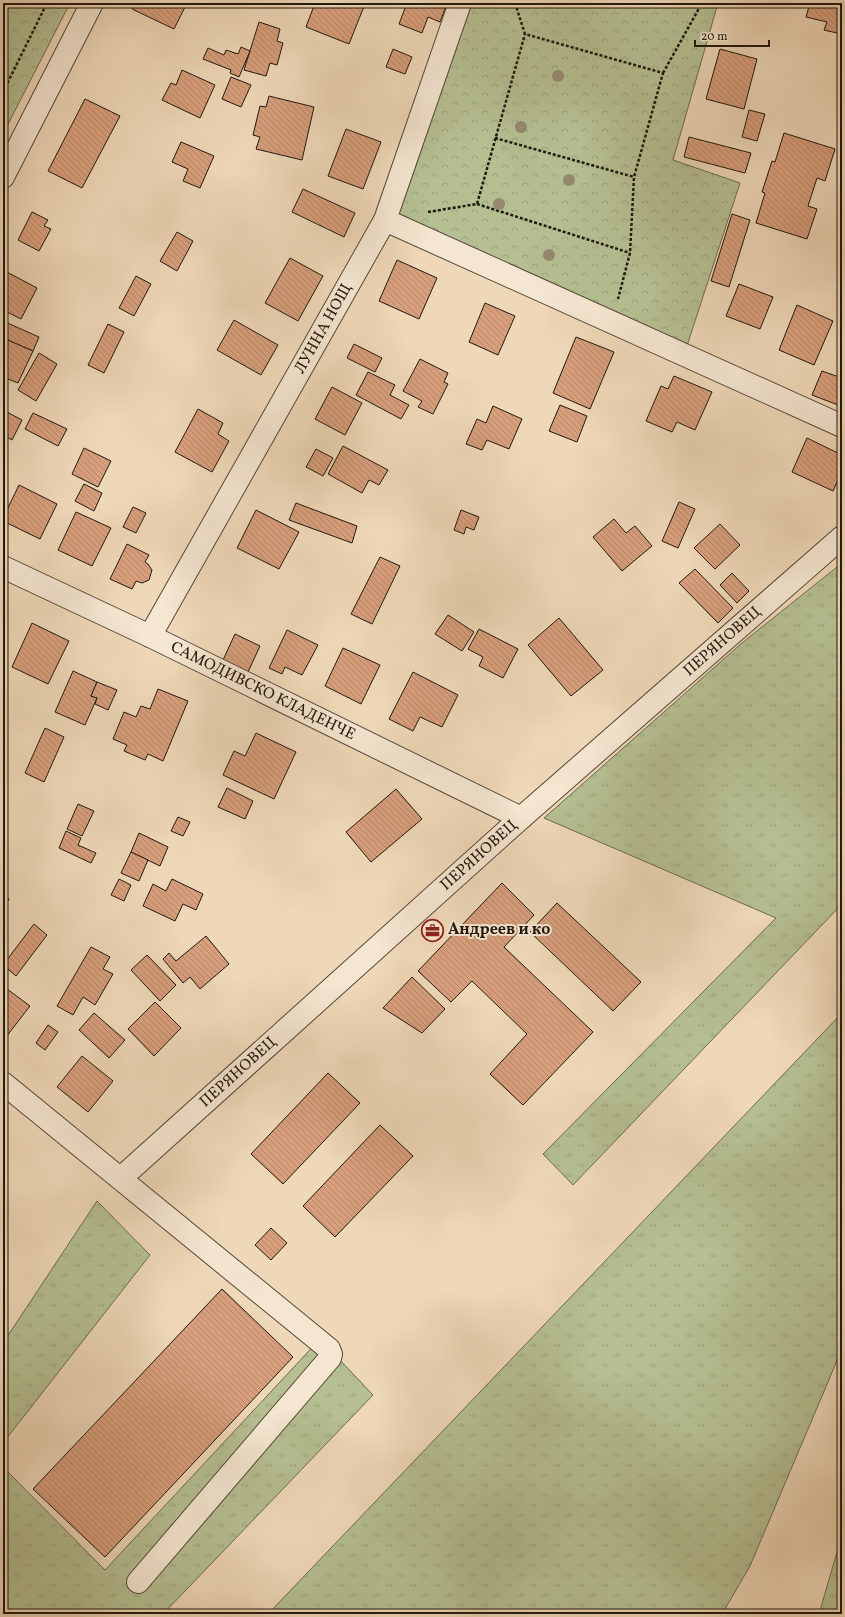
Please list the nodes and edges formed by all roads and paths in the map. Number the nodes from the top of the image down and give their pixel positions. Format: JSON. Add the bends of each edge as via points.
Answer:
{"nodes":[{"id":1,"x":47,"y":3,"type":"edge"},
{"id":2,"x":92,"y":3,"type":"edge"},
{"id":3,"x":460,"y":3,"type":"edge"},
{"id":4,"x":515,"y":3,"type":"edge"},
{"id":5,"x":702,"y":3,"type":"edge"},
{"id":6,"x":525,"y":34,"type":"junction"},
{"id":7,"x":662,"y":73,"type":"junction"},
{"id":8,"x":3,"y":92,"type":"edge"},
{"id":9,"x":495,"y":138,"type":"junction"},
{"id":10,"x":3,"y":177,"type":"edge"},
{"id":11,"x":634,"y":177,"type":"junction"},
{"id":12,"x":477,"y":204,"type":"junction"},
{"id":13,"x":423,"y":213,"type":"dead end"},
{"id":14,"x":385,"y":220,"type":"junction"},
{"id":15,"x":630,"y":253,"type":"junction"},
{"id":16,"x":612,"y":322,"type":"junction"},
{"id":17,"x":842,"y":426,"type":"edge"},
{"id":18,"x":842,"y":536,"type":"edge"},
{"id":19,"x":3,"y":567,"type":"edge"},
{"id":20,"x":150,"y":636,"type":"junction"},
{"id":21,"x":521,"y":818,"type":"junction"},
{"id":22,"x":3,"y":1083,"type":"edge"},
{"id":23,"x":121,"y":1178,"type":"junction"},
{"id":24,"x":138,"y":1582,"type":"dead end"}],
"edges":[{"from":1,"to":8,"type":"path"},
{"from":2,"to":10,"type":"street"},
{"from":3,"to":14,"type":"street","name":"ЛУННА НОЩ"},
{"from":4,"to":6,"type":"path"},
{"from":5,"to":7,"type":"path"},
{"from":6,"to":7,"type":"path"},
{"from":6,"to":9,"type":"path"},
{"from":7,"to":11,"type":"path"},
{"from":9,"to":11,"type":"path"},
{"from":9,"to":12,"type":"path"},
{"from":11,"to":15,"type":"path"},
{"from":12,"to":13,"type":"path"},
{"from":12,"to":15,"type":"path"},
{"from":14,"to":16,"type":"street"},
{"from":14,"to":20,"type":"street","name":"ЛУННА НОЩ"},
{"from":15,"to":16,"type":"path"},
{"from":16,"to":17,"type":"street"},
{"from":18,"to":21,"type":"street","name":"ПЕРЯНОВЕЦ"},
{"from":19,"to":20,"type":"street","name":"САМОДИВСКО КЛАДЕНЧЕ"},
{"from":20,"to":21,"type":"street","name":"САМОДИВСКО КЛАДЕНЧЕ"},
{"from":21,"to":23,"type":"street","name":"ПЕРЯНОВЕЦ"},
{"from":22,"to":23,"type":"street"},
{"from":23,"to":24,"type":"street","via":[[329,1349],[331,1354]]}]}
